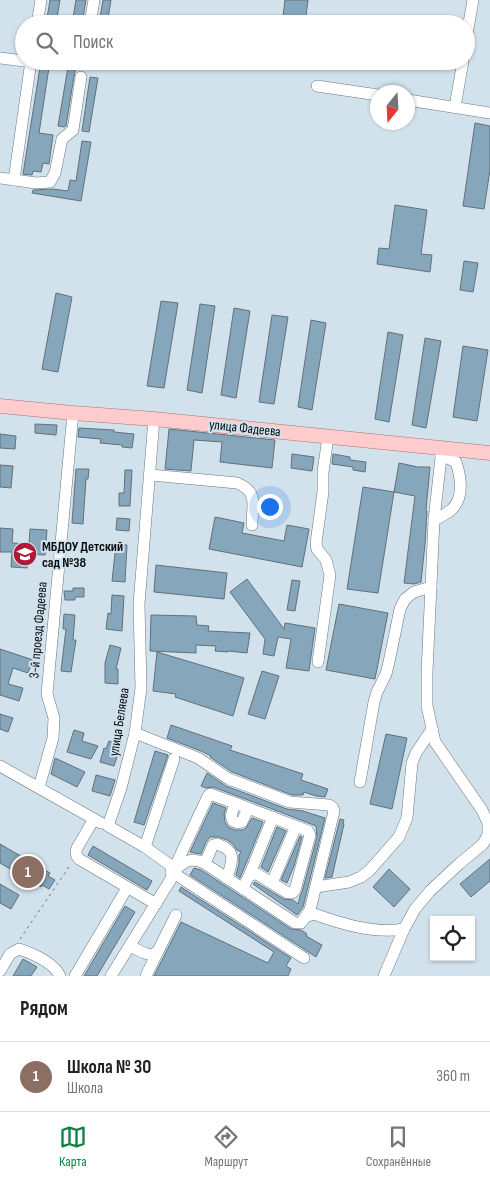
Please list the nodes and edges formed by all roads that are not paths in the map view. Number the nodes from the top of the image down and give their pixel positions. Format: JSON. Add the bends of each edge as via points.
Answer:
{"nodes":[{"id":1,"x":41,"y":0,"type":"edge"},
{"id":2,"x":94,"y":0,"type":"edge"},
{"id":3,"x":473,"y":0,"type":"edge"},
{"id":4,"x":38,"y":15,"type":"edge"},
{"id":5,"x":92,"y":15,"type":"edge"},
{"id":6,"x":470,"y":15,"type":"edge"},
{"id":7,"x":0,"y":58,"type":"edge"},
{"id":8,"x":15,"y":60,"type":"edge"},
{"id":9,"x":29,"y":70,"type":"edge"},
{"id":10,"x":461,"y":70,"type":"edge"},
{"id":11,"x":81,"y":77,"type":"dead end"},
{"id":12,"x":317,"y":86,"type":"dead end"},
{"id":13,"x":370,"y":94,"type":"edge"},
{"id":14,"x":415,"y":101,"type":"edge"},
{"id":15,"x":455,"y":107,"type":"junction"},
{"id":16,"x":490,"y":113,"type":"edge"},
{"id":17,"x":0,"y":178,"type":"edge"},
{"id":18,"x":14,"y":180,"type":"junction"},
{"id":19,"x":0,"y":406,"type":"edge"},
{"id":20,"x":73,"y":413,"type":"junction"},
{"id":21,"x":154,"y":419,"type":"junction"},
{"id":22,"x":328,"y":437,"type":"junction"},
{"id":23,"x":442,"y":452,"type":"junction"},
{"id":24,"x":490,"y":453,"type":"edge"},
{"id":25,"x":150,"y":475,"type":"junction"},
{"id":26,"x":434,"y":520,"type":"junction"},
{"id":27,"x":252,"y":525,"type":"dead end"},
{"id":28,"x":431,"y":587,"type":"junction"},
{"id":29,"x":318,"y":662,"type":"dead end"},
{"id":30,"x":432,"y":729,"type":"junction"},
{"id":31,"x":135,"y":734,"type":"junction"},
{"id":32,"x":174,"y":759,"type":"dead end"},
{"id":33,"x":0,"y":766,"type":"edge"},
{"id":34,"x":360,"y":782,"type":"dead end"},
{"id":35,"x":39,"y":787,"type":"junction"},
{"id":36,"x":235,"y":803,"type":"junction"},
{"id":37,"x":248,"y":808,"type":"junction"},
{"id":38,"x":273,"y":817,"type":"junction"},
{"id":39,"x":94,"y":819,"type":"junction"},
{"id":40,"x":108,"y":826,"type":"junction"},
{"id":41,"x":296,"y":826,"type":"junction"},
{"id":42,"x":145,"y":847,"type":"junction"},
{"id":43,"x":205,"y":863,"type":"junction"},
{"id":44,"x":172,"y":872,"type":"junction"},
{"id":45,"x":249,"y":876,"type":"junction"},
{"id":46,"x":227,"y":878,"type":"junction"},
{"id":47,"x":272,"y":883,"type":"junction"},
{"id":48,"x":316,"y":887,"type":"junction"},
{"id":49,"x":127,"y":888,"type":"junction"},
{"id":50,"x":243,"y":888,"type":"junction"},
{"id":51,"x":156,"y":904,"type":"junction"},
{"id":52,"x":176,"y":915,"type":"dead end"},
{"id":53,"x":305,"y":917,"type":"junction"},
{"id":54,"x":404,"y":929,"type":"junction"},
{"id":55,"x":130,"y":946,"type":"junction"},
{"id":56,"x":158,"y":951,"type":"junction"},
{"id":57,"x":304,"y":958,"type":"dead end"},
{"id":58,"x":0,"y":971,"type":"edge"},
{"id":59,"x":60,"y":976,"type":"edge"},
{"id":60,"x":75,"y":976,"type":"edge"},
{"id":61,"x":111,"y":976,"type":"edge"},
{"id":62,"x":146,"y":976,"type":"edge"},
{"id":63,"x":384,"y":976,"type":"edge"}],
"edges":[{"from":1,"to":4,"type":"street"},
{"from":2,"to":5,"type":"street"},
{"from":3,"to":6,"type":"street"},
{"from":7,"to":8,"type":"street"},
{"from":9,"to":18,"type":"street"},
{"from":10,"to":15,"type":"street"},
{"from":11,"to":18,"type":"street","via":[[73,130],[62,139],[53,178],[50,182],[36,183]]},
{"from":12,"to":13,"type":"street"},
{"from":14,"to":15,"type":"street"},
{"from":15,"to":16,"type":"street"},
{"from":17,"to":18,"type":"street"},
{"from":19,"to":20,"type":"main road","name":"улица Фадеева"},
{"from":20,"to":21,"type":"main road","name":"улица Фадеева"},
{"from":20,"to":35,"type":"street","name":"3-й проезд Фадеева","via":[[48,694],[54,718],[53,738]]},
{"from":21,"to":22,"type":"main road","name":"улица Фадеева"},
{"from":21,"to":25,"type":"street","name":"улица Беляева"},
{"from":22,"to":23,"type":"main road","name":"улица Фадеева"},
{"from":22,"to":29,"type":"street","via":[[316,543],[326,560],[330,576]]},
{"from":23,"to":24,"type":"main road","name":"улица Фадеева"},
{"from":23,"to":26,"type":"street"},
{"from":23,"to":26,"type":"street","via":[[456,462],[461,478],[456,503]]},
{"from":25,"to":27,"type":"street","via":[[237,483],[250,491]]},
{"from":25,"to":31,"type":"street","name":"улица Беляева","via":[[139,604],[140,688]]},
{"from":26,"to":28,"type":"street"},
{"from":28,"to":30,"type":"street","via":[[427,706]]},
{"from":28,"to":34,"type":"street","via":[[414,592],[400,609],[386,674],[374,702]]},
{"from":30,"to":48,"type":"street","via":[[412,763],[406,818],[399,836],[361,877]]},
{"from":30,"to":54,"type":"street","via":[[434,742],[482,810],[488,823],[488,835],[483,844],[430,891]]},
{"from":31,"to":40,"type":"street","name":"улица Беляева"},
{"from":31,"to":48,"type":"street","via":[[198,758],[229,779],[290,802],[333,808]]},
{"from":32,"to":42,"type":"street"},
{"from":33,"to":35,"type":"street"},
{"from":35,"to":39,"type":"street"},
{"from":36,"to":37,"type":"street"},
{"from":36,"to":37,"type":"street","via":[[231,816],[238,823],[242,822]]},
{"from":36,"to":44,"type":"street","via":[[208,796]]},
{"from":37,"to":38,"type":"street"},
{"from":38,"to":41,"type":"street"},
{"from":38,"to":45,"type":"street"},
{"from":39,"to":40,"type":"street"},
{"from":39,"to":49,"type":"street","via":[[76,848],[77,857]]},
{"from":40,"to":42,"type":"street"},
{"from":41,"to":47,"type":"street"},
{"from":41,"to":47,"type":"street","via":[[310,835],[295,890],[288,893]]},
{"from":42,"to":44,"type":"street","via":[[170,865]]},
{"from":43,"to":44,"type":"street","via":[[197,859],[188,861]]},
{"from":43,"to":46,"type":"street"},
{"from":43,"to":46,"type":"street","via":[[213,845],[230,850],[232,855]]},
{"from":44,"to":51,"type":"street"},
{"from":44,"to":57,"type":"street"},
{"from":45,"to":47,"type":"street","via":[[257,874]]},
{"from":45,"to":50,"type":"street"},
{"from":46,"to":50,"type":"street"},
{"from":48,"to":53,"type":"street"},
{"from":49,"to":51,"type":"street"},
{"from":49,"to":60,"type":"street"},
{"from":50,"to":53,"type":"street","via":[[295,923],[301,923]]},
{"from":51,"to":55,"type":"street"},
{"from":52,"to":56,"type":"street"},
{"from":53,"to":54,"type":"street","via":[[314,914],[373,930]]},
{"from":54,"to":63,"type":"street"},
{"from":55,"to":56,"type":"street","via":[[152,955]]},
{"from":55,"to":61,"type":"street"},
{"from":56,"to":62,"type":"street"},
{"from":58,"to":59,"type":"street","via":[[10,954],[19,949],[46,962]]}]}
